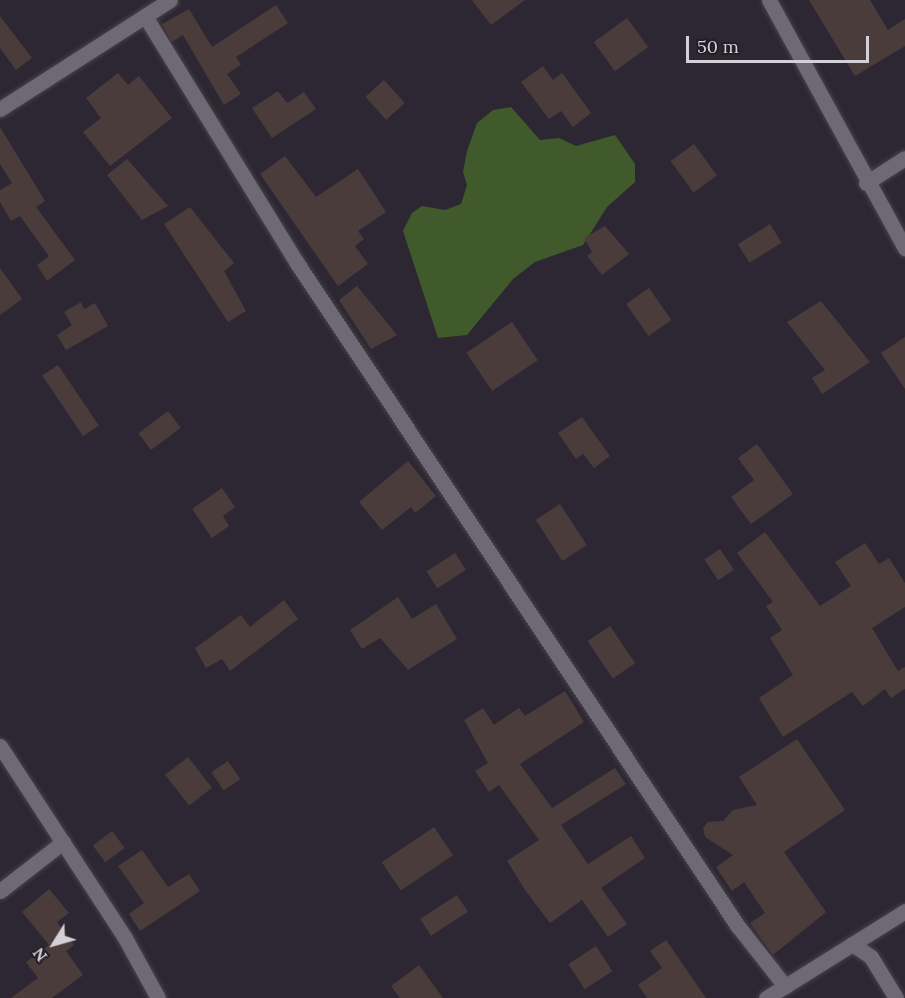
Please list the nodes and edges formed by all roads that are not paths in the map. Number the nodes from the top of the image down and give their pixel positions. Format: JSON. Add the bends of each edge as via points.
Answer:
{"nodes":[{"id":1,"x":170,"y":0,"type":"edge"},
{"id":2,"x":769,"y":0,"type":"edge"},
{"id":3,"x":145,"y":16,"type":"junction"},
{"id":4,"x":0,"y":109,"type":"edge"},
{"id":5,"x":905,"y":158,"type":"edge"},
{"id":6,"x":866,"y":183,"type":"junction"},
{"id":7,"x":905,"y":248,"type":"edge"},
{"id":8,"x":0,"y":746,"type":"edge"},
{"id":9,"x":63,"y":842,"type":"junction"},
{"id":10,"x":0,"y":891,"type":"edge"},
{"id":11,"x":905,"y":911,"type":"edge"},
{"id":12,"x":852,"y":944,"type":"junction"},
{"id":13,"x":784,"y":986,"type":"junction"},
{"id":14,"x":158,"y":998,"type":"edge"},
{"id":15,"x":766,"y":998,"type":"edge"},
{"id":16,"x":896,"y":998,"type":"edge"}],
"edges":[{"from":1,"to":3,"type":"street"},
{"from":2,"to":6,"type":"street"},
{"from":3,"to":4,"type":"street"},
{"from":3,"to":13,"type":"street","via":[[297,263],[737,925]]},
{"from":5,"to":6,"type":"street"},
{"from":6,"to":7,"type":"street"},
{"from":8,"to":9,"type":"street"},
{"from":9,"to":10,"type":"street"},
{"from":9,"to":14,"type":"street"},
{"from":11,"to":12,"type":"street"},
{"from":12,"to":13,"type":"street"},
{"from":12,"to":16,"type":"street","via":[[871,957]]},
{"from":13,"to":15,"type":"street"}]}
